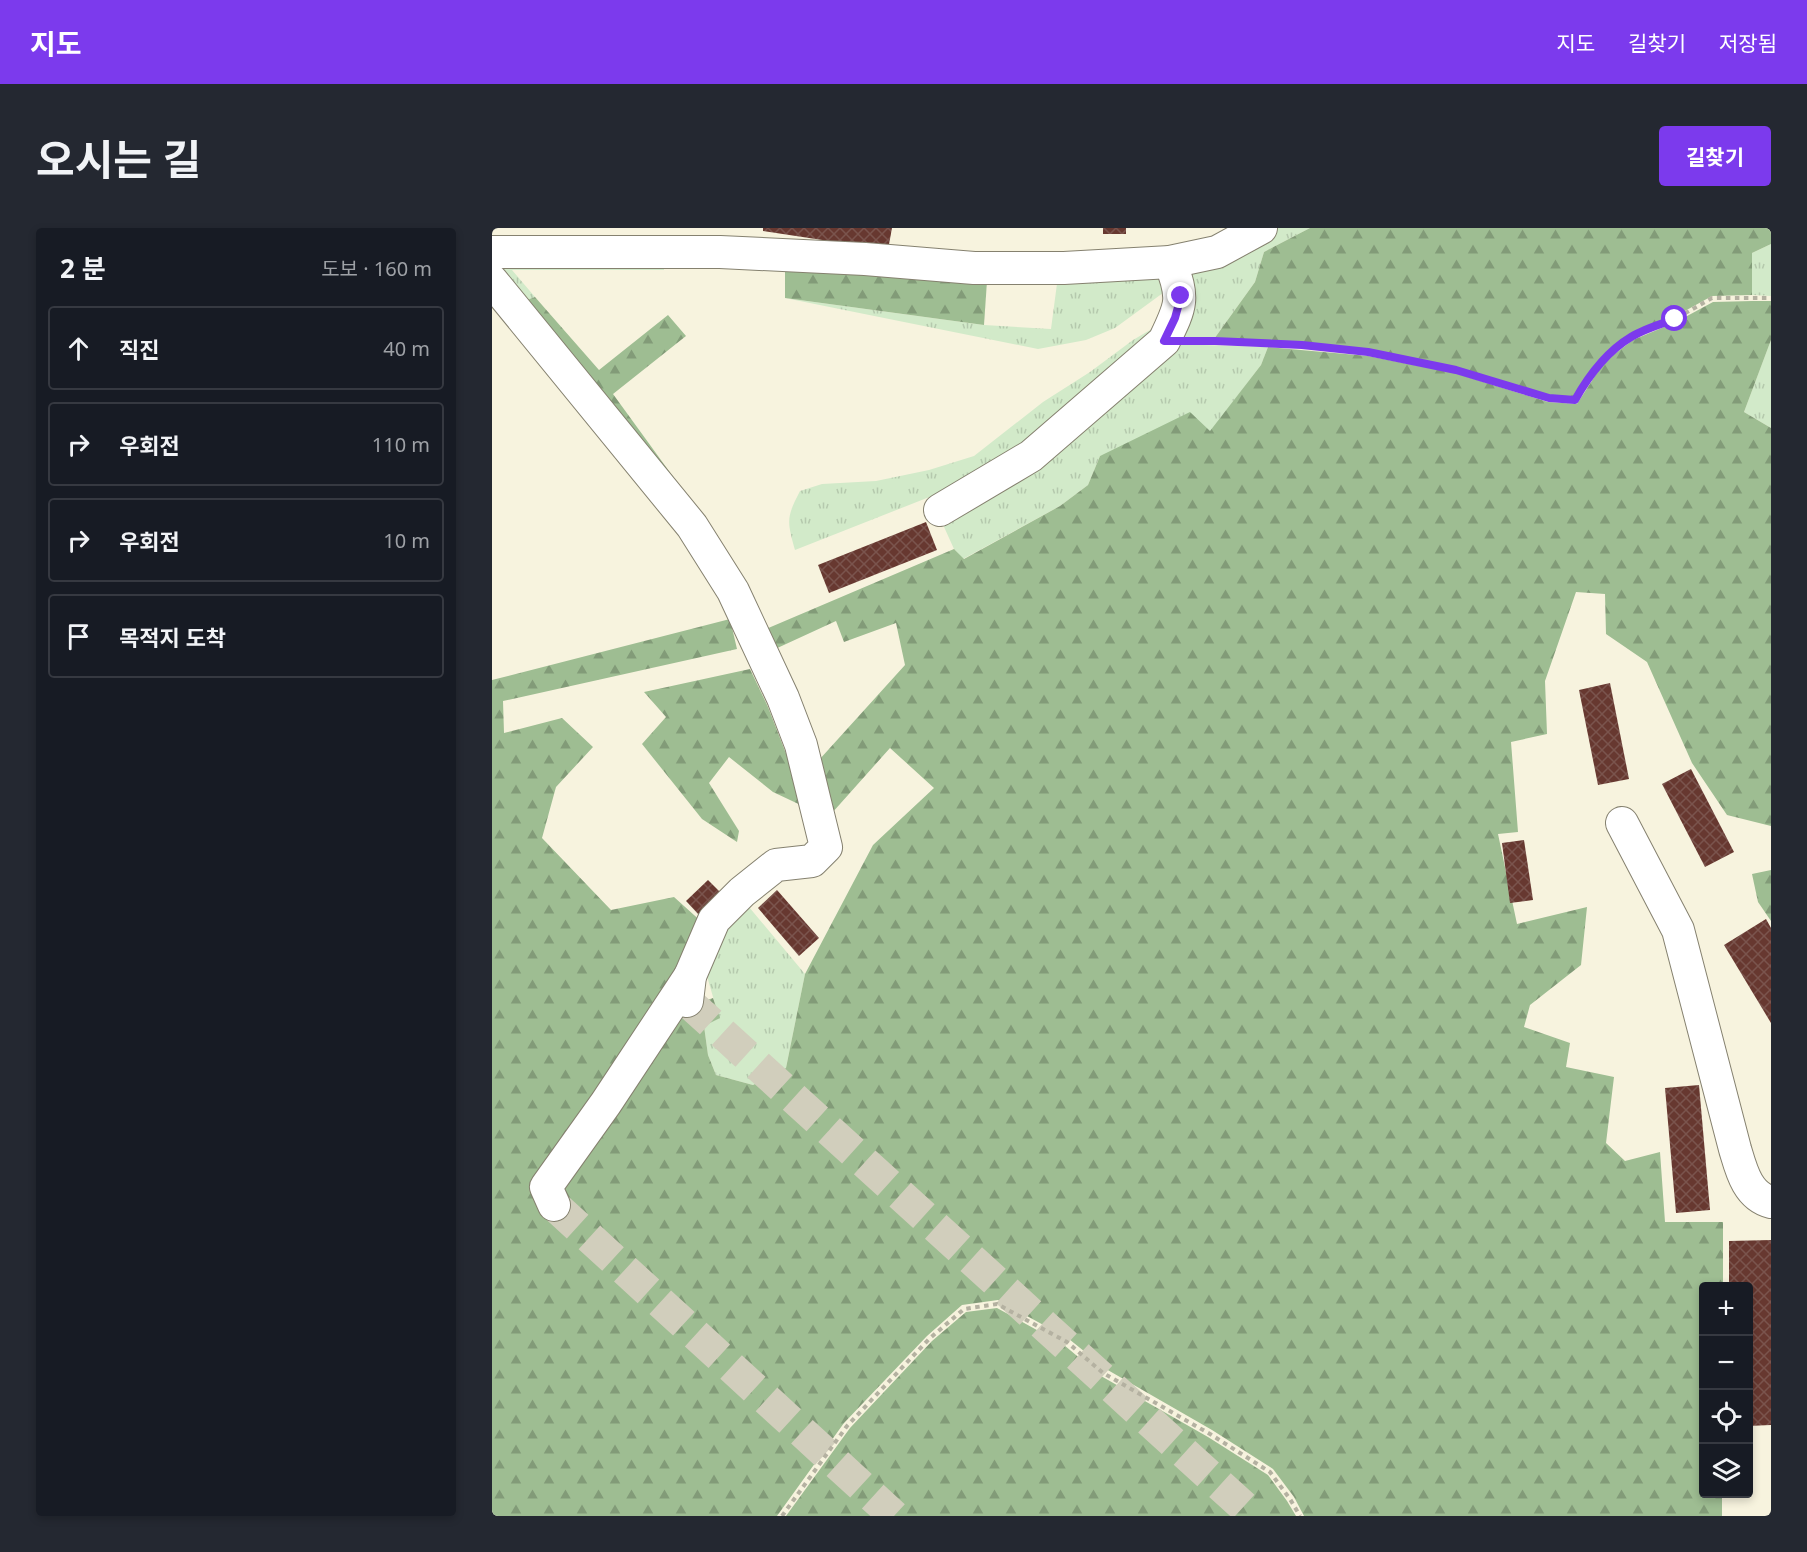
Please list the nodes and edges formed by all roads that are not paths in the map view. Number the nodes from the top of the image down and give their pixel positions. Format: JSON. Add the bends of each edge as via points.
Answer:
{"nodes":[{"id":1,"x":1261,"y":228,"type":"edge"},
{"id":2,"x":492,"y":252,"type":"edge"},
{"id":3,"x":1170,"y":262,"type":"junction"},
{"id":4,"x":492,"y":281,"type":"edge"},
{"id":5,"x":940,"y":510,"type":"dead end"},
{"id":6,"x":1622,"y":824,"type":"dead end"},
{"id":7,"x":1771,"y":1202,"type":"edge"},
{"id":8,"x":554,"y":1205,"type":"tunnel mouth"}],
"edges":[{"from":1,"to":3,"type":"street","via":[[1217,252]]},
{"from":2,"to":3,"type":"street","via":[[720,252],[865,258],[974,268]]},
{"from":3,"to":5,"type":"street","via":[[1181,296],[1164,341],[1031,456]]},
{"from":4,"to":8,"type":"street","via":[[692,526],[733,591],[801,745],[826,847],[812,861],[776,865],[714,920],[688,989],[546,1186]]},
{"from":6,"to":7,"type":"street","via":[[1678,930],[1746,1184]]}]}
